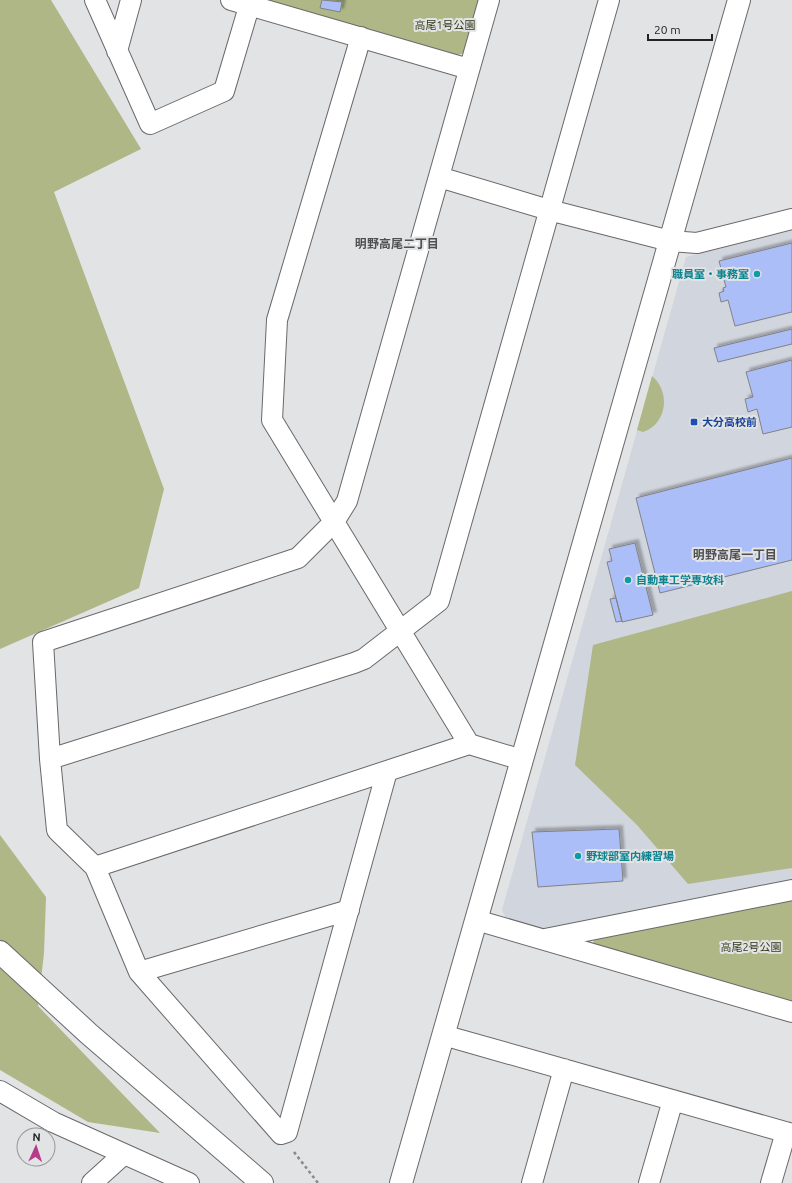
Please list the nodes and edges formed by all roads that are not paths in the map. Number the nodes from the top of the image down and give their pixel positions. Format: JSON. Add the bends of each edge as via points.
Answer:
{"nodes":[{"id":1,"x":95,"y":0,"type":"edge"},
{"id":2,"x":131,"y":0,"type":"edge"},
{"id":3,"x":489,"y":0,"type":"edge"},
{"id":4,"x":609,"y":0,"type":"edge"},
{"id":5,"x":739,"y":0,"type":"edge"},
{"id":6,"x":244,"y":2,"type":"edge"},
{"id":7,"x":361,"y":37,"type":"junction"},
{"id":8,"x":117,"y":51,"type":"junction"},
{"id":9,"x":469,"y":69,"type":"junction"},
{"id":10,"x":439,"y":177,"type":"junction"},
{"id":11,"x":549,"y":210,"type":"junction"},
{"id":12,"x":792,"y":219,"type":"edge"},
{"id":13,"x":670,"y":241,"type":"junction"},
{"id":14,"x":334,"y":522,"type":"junction"},
{"id":15,"x":400,"y":631,"type":"junction"},
{"id":16,"x":469,"y":744,"type":"junction"},
{"id":17,"x":50,"y":759,"type":"junction"},
{"id":18,"x":522,"y":760,"type":"junction"},
{"id":19,"x":387,"y":771,"type":"junction"},
{"id":20,"x":95,"y":867,"type":"junction"},
{"id":21,"x":792,"y":890,"type":"edge"},
{"id":22,"x":349,"y":910,"type":"junction"},
{"id":23,"x":476,"y":920,"type":"junction"},
{"id":24,"x":542,"y":940,"type":"junction"},
{"id":25,"x":0,"y":952,"type":"edge"},
{"id":26,"x":138,"y":972,"type":"junction"},
{"id":27,"x":792,"y":1012,"type":"edge"},
{"id":28,"x":444,"y":1035,"type":"junction"},
{"id":29,"x":564,"y":1069,"type":"junction"},
{"id":30,"x":0,"y":1091,"type":"edge"},
{"id":31,"x":673,"y":1100,"type":"junction"},
{"id":32,"x":789,"y":1133,"type":"edge"},
{"id":33,"x":124,"y":1154,"type":"junction"},
{"id":34,"x":92,"y":1183,"type":"edge"},
{"id":35,"x":189,"y":1183,"type":"edge"},
{"id":36,"x":262,"y":1183,"type":"edge"},
{"id":37,"x":402,"y":1183,"type":"edge"},
{"id":38,"x":532,"y":1183,"type":"edge"},
{"id":39,"x":650,"y":1183,"type":"edge"},
{"id":40,"x":771,"y":1183,"type":"edge"}],
"edges":[{"from":1,"to":8,"type":"street"},
{"from":2,"to":8,"type":"street"},
{"from":3,"to":9,"type":"street"},
{"from":4,"to":11,"type":"street"},
{"from":5,"to":13,"type":"street"},
{"from":6,"to":7,"type":"street"},
{"from":6,"to":8,"type":"street","via":[[224,91],[150,124]]},
{"from":7,"to":9,"type":"street"},
{"from":7,"to":14,"type":"street","via":[[277,320],[272,420]]},
{"from":9,"to":10,"type":"street"},
{"from":10,"to":11,"type":"street"},
{"from":10,"to":14,"type":"street","via":[[347,501]]},
{"from":11,"to":13,"type":"street"},
{"from":11,"to":15,"type":"street","via":[[439,601]]},
{"from":12,"to":13,"type":"street","via":[[697,243]]},
{"from":13,"to":18,"type":"street"},
{"from":14,"to":15,"type":"street"},
{"from":14,"to":17,"type":"street","via":[[298,558],[43,642]]},
{"from":15,"to":16,"type":"street"},
{"from":15,"to":17,"type":"street","via":[[354,663]]},
{"from":16,"to":18,"type":"street"},
{"from":16,"to":19,"type":"street"},
{"from":17,"to":20,"type":"street","via":[[57,830]]},
{"from":18,"to":23,"type":"street"},
{"from":19,"to":20,"type":"street"},
{"from":19,"to":22,"type":"street"},
{"from":20,"to":26,"type":"street"},
{"from":21,"to":24,"type":"street"},
{"from":22,"to":26,"type":"street"},
{"from":22,"to":26,"type":"street","via":[[287,1132],[281,1134]]},
{"from":23,"to":24,"type":"street"},
{"from":23,"to":28,"type":"street"},
{"from":24,"to":27,"type":"street"},
{"from":25,"to":36,"type":"street","via":[[88,1034]]},
{"from":28,"to":29,"type":"street"},
{"from":28,"to":37,"type":"street"},
{"from":29,"to":31,"type":"street"},
{"from":29,"to":38,"type":"street"},
{"from":30,"to":33,"type":"street","via":[[53,1122]]},
{"from":31,"to":32,"type":"street"},
{"from":31,"to":39,"type":"street"},
{"from":32,"to":40,"type":"street"},
{"from":33,"to":34,"type":"street"},
{"from":33,"to":35,"type":"street"}]}
